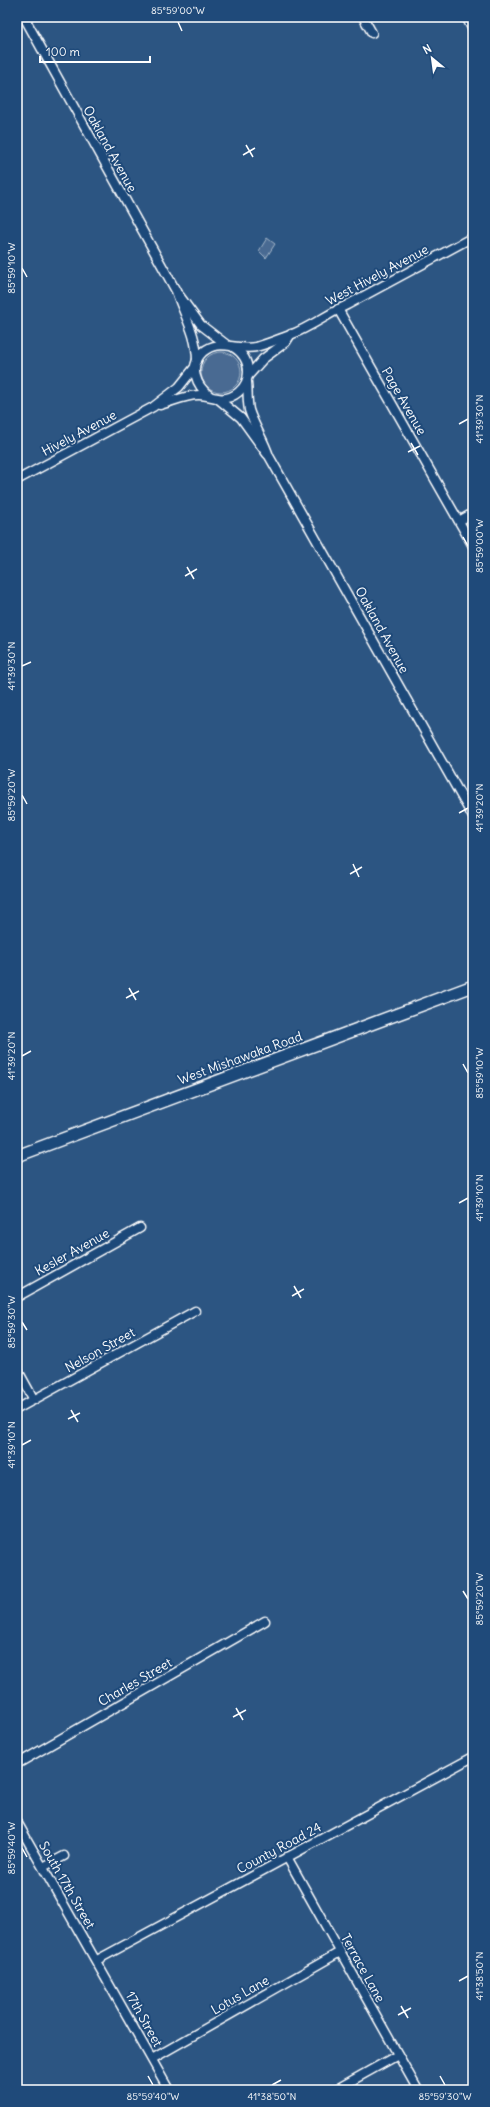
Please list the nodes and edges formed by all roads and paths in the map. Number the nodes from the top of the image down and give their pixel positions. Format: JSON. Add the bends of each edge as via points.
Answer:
{"nodes":[{"id":1,"x":24,"y":17,"type":"edge"},
{"id":2,"x":363,"y":17,"type":"edge"},
{"id":3,"x":466,"y":17,"type":"edge"},
{"id":4,"x":473,"y":30,"type":"edge"},
{"id":5,"x":372,"y":33,"type":"dead end"},
{"id":6,"x":473,"y":237,"type":"edge"},
{"id":7,"x":176,"y":291,"type":"junction"},
{"id":8,"x":338,"y":310,"type":"junction"},
{"id":9,"x":291,"y":334,"type":"junction"},
{"id":10,"x":230,"y":346,"type":"junction"},
{"id":11,"x":196,"y":363,"type":"junction"},
{"id":12,"x":248,"y":379,"type":"junction"},
{"id":13,"x":214,"y":397,"type":"junction"},
{"id":14,"x":153,"y":408,"type":"junction"},
{"id":15,"x":269,"y":456,"type":"junction"},
{"id":16,"x":17,"y":480,"type":"edge"},
{"id":17,"x":473,"y":513,"type":"edge"},
{"id":18,"x":459,"y":521,"type":"junction"},
{"id":19,"x":473,"y":546,"type":"edge"},
{"id":20,"x":473,"y":817,"type":"edge"},
{"id":21,"x":473,"y":986,"type":"edge"},
{"id":22,"x":17,"y":1156,"type":"edge"},
{"id":23,"x":140,"y":1228,"type":"dead end"},
{"id":24,"x":17,"y":1297,"type":"edge"},
{"id":25,"x":194,"y":1310,"type":"dead end"},
{"id":26,"x":17,"y":1369,"type":"edge"},
{"id":27,"x":34,"y":1400,"type":"junction"},
{"id":28,"x":17,"y":1409,"type":"edge"},
{"id":29,"x":265,"y":1621,"type":"dead end"},
{"id":30,"x":473,"y":1757,"type":"edge"},
{"id":31,"x":17,"y":1764,"type":"edge"},
{"id":32,"x":17,"y":1822,"type":"edge"},
{"id":33,"x":64,"y":1856,"type":"dead end"},
{"id":34,"x":287,"y":1857,"type":"junction"},
{"id":35,"x":43,"y":1867,"type":"junction"},
{"id":36,"x":340,"y":1952,"type":"junction"},
{"id":37,"x":97,"y":1960,"type":"junction"},
{"id":38,"x":398,"y":2055,"type":"junction"},
{"id":39,"x":152,"y":2059,"type":"junction"},
{"id":40,"x":170,"y":2090,"type":"edge"},
{"id":41,"x":335,"y":2090,"type":"edge"},
{"id":42,"x":418,"y":2090,"type":"edge"}],
"edges":[{"from":1,"to":7,"type":"street","name":"Oakland Avenue"},
{"from":2,"to":5,"type":"street"},
{"from":3,"to":4,"type":"street"},
{"from":6,"to":8,"type":"street","name":"West Hively Avenue"},
{"from":7,"to":10,"type":"street","name":"Oakland Avenue","via":[[201,325]]},
{"from":7,"to":11,"type":"street","name":"Oakland Avenue","via":[[196,341]]},
{"from":8,"to":9,"type":"street","name":"West Hively Avenue"},
{"from":8,"to":18,"type":"street","name":"Page Avenue"},
{"from":9,"to":10,"type":"street","name":"Hively Avenue","via":[[255,347]]},
{"from":9,"to":12,"type":"street","name":"Hively Avenue","via":[[286,342],[263,359]]},
{"from":10,"to":11,"type":"street","name":"Hively Avenue","via":[[219,345],[210,348],[202,353]]},
{"from":10,"to":12,"type":"street","via":[[246,359]]},
{"from":11,"to":13,"type":"street","via":[[195,374],[198,383],[203,391]]},
{"from":11,"to":14,"type":"street","name":"Hively Avenue","via":[[180,387]]},
{"from":12,"to":13,"type":"street","name":"Hively Avenue","via":[[235,395],[226,398]]},
{"from":12,"to":15,"type":"street","name":"Oakland Avenue","via":[[247,400],[250,411],[265,441]]},
{"from":13,"to":14,"type":"street","name":"Hively Avenue","via":[[188,396]]},
{"from":13,"to":15,"type":"street","name":"Oakland Avenue","via":[[240,418]]},
{"from":14,"to":16,"type":"street","name":"Hively Avenue"},
{"from":15,"to":20,"type":"street","name":"Oakland Avenue"},
{"from":17,"to":18,"type":"street"},
{"from":18,"to":19,"type":"street","name":"Page Avenue"},
{"from":21,"to":22,"type":"main road","name":"West Mishawaka Road"},
{"from":23,"to":24,"type":"street","name":"Kesler Avenue"},
{"from":25,"to":27,"type":"street","name":"Nelson Street"},
{"from":26,"to":27,"type":"street"},
{"from":27,"to":28,"type":"street","name":"Nelson Street"},
{"from":29,"to":31,"type":"street","name":"Charles Street"},
{"from":30,"to":34,"type":"street","name":"County Road 24"},
{"from":32,"to":35,"type":"street","name":"South 17th Street"},
{"from":33,"to":35,"type":"street"},
{"from":34,"to":36,"type":"street","name":"Terrace Lane"},
{"from":34,"to":37,"type":"street","name":"County Road 24"},
{"from":35,"to":37,"type":"street","name":"South 17th Street"},
{"from":36,"to":38,"type":"street","name":"Terrace Lane"},
{"from":36,"to":39,"type":"street","name":"Lotus Lane"},
{"from":37,"to":39,"type":"street","name":"17th Street"},
{"from":38,"to":41,"type":"street"},
{"from":38,"to":42,"type":"street","name":"Terrace Lane"},
{"from":39,"to":40,"type":"street","name":"17th Street"}]}
